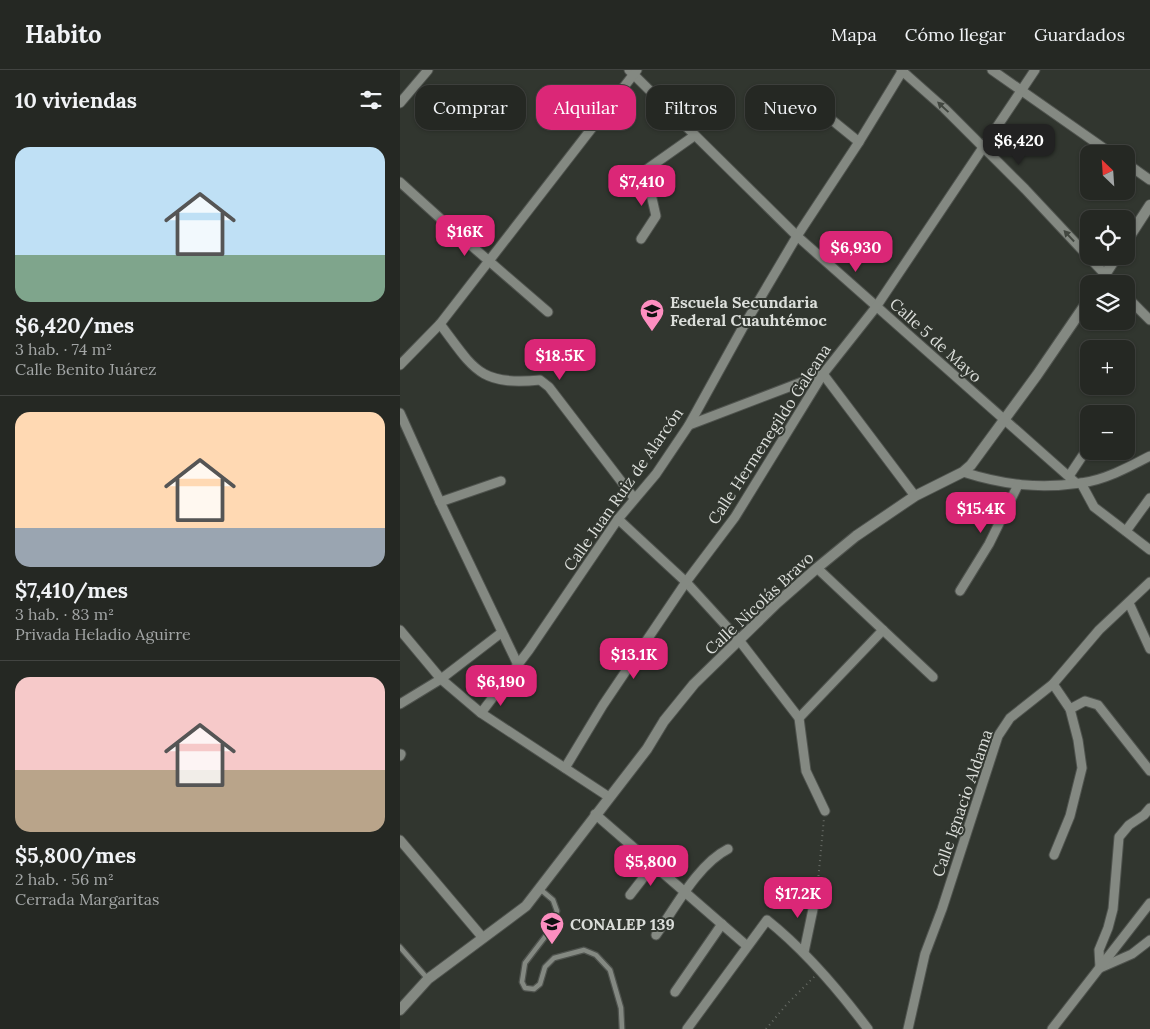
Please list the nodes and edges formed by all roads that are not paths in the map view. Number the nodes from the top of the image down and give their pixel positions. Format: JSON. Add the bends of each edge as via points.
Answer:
{"nodes":[{"id":1,"x":428,"y":70,"type":"edge"},
{"id":2,"x":902,"y":70,"type":"edge"},
{"id":3,"x":992,"y":70,"type":"edge"},
{"id":4,"x":1035,"y":70,"type":"edge"},
{"id":5,"x":633,"y":71,"type":"edge"},
{"id":6,"x":1022,"y":90,"type":"junction"},
{"id":7,"x":400,"y":103,"type":"edge"},
{"id":8,"x":835,"y":122,"type":"edge"},
{"id":9,"x":694,"y":136,"type":"junction"},
{"id":10,"x":859,"y":142,"type":"junction"},
{"id":11,"x":1099,"y":145,"type":"edge"},
{"id":12,"x":983,"y":148,"type":"junction"},
{"id":13,"x":1135,"y":170,"type":"edge"},
{"id":14,"x":1150,"y":180,"type":"edge"},
{"id":15,"x":400,"y":182,"type":"edge"},
{"id":16,"x":1150,"y":204,"type":"edge"},
{"id":17,"x":1135,"y":228,"type":"edge"},
{"id":18,"x":796,"y":236,"type":"junction"},
{"id":19,"x":641,"y":239,"type":"dead end"},
{"id":20,"x":488,"y":261,"type":"junction"},
{"id":21,"x":1099,"y":275,"type":"edge"},
{"id":22,"x":1135,"y":305,"type":"edge"},
{"id":23,"x":876,"y":307,"type":"junction"},
{"id":24,"x":548,"y":312,"type":"dead end"},
{"id":25,"x":1080,"y":312,"type":"edge"},
{"id":26,"x":1150,"y":320,"type":"edge"},
{"id":27,"x":440,"y":324,"type":"junction"},
{"id":28,"x":400,"y":365,"type":"edge"},
{"id":29,"x":823,"y":374,"type":"junction"},
{"id":30,"x":400,"y":413,"type":"edge"},
{"id":31,"x":1003,"y":420,"type":"junction"},
{"id":32,"x":689,"y":425,"type":"junction"},
{"id":33,"x":1150,"y":456,"type":"edge"},
{"id":34,"x":1084,"y":460,"type":"edge"},
{"id":35,"x":963,"y":472,"type":"junction"},
{"id":36,"x":501,"y":481,"type":"dead end"},
{"id":37,"x":1076,"y":481,"type":"junction"},
{"id":38,"x":1018,"y":485,"type":"junction"},
{"id":39,"x":915,"y":496,"type":"junction"},
{"id":40,"x":634,"y":498,"type":"junction"},
{"id":41,"x":1150,"y":498,"type":"edge"},
{"id":42,"x":440,"y":502,"type":"junction"},
{"id":43,"x":618,"y":519,"type":"junction"},
{"id":44,"x":1126,"y":531,"type":"junction"},
{"id":45,"x":1150,"y":550,"type":"edge"},
{"id":46,"x":817,"y":568,"type":"junction"},
{"id":47,"x":686,"y":582,"type":"junction"},
{"id":48,"x":1150,"y":582,"type":"edge"},
{"id":49,"x":960,"y":591,"type":"dead end"},
{"id":50,"x":1129,"y":603,"type":"junction"},
{"id":51,"x":400,"y":630,"type":"edge"},
{"id":52,"x":883,"y":630,"type":"junction"},
{"id":53,"x":501,"y":633,"type":"junction"},
{"id":54,"x":739,"y":640,"type":"junction"},
{"id":55,"x":1150,"y":649,"type":"edge"},
{"id":56,"x":518,"y":665,"type":"junction"},
{"id":57,"x":932,"y":677,"type":"dead end"},
{"id":58,"x":441,"y":679,"type":"junction"},
{"id":59,"x":1053,"y":684,"type":"junction"},
{"id":60,"x":400,"y":704,"type":"edge"},
{"id":61,"x":1070,"y":709,"type":"junction"},
{"id":62,"x":481,"y":713,"type":"junction"},
{"id":63,"x":799,"y":718,"type":"junction"},
{"id":64,"x":565,"y":768,"type":"junction"},
{"id":65,"x":1150,"y":771,"type":"edge"},
{"id":66,"x":609,"y":797,"type":"junction"},
{"id":67,"x":1150,"y":808,"type":"edge"},
{"id":68,"x":825,"y":811,"type":"road end"},
{"id":69,"x":595,"y":814,"type":"junction"},
{"id":70,"x":400,"y":841,"type":"edge"},
{"id":71,"x":728,"y":849,"type":"dead end"},
{"id":72,"x":1054,"y":855,"type":"dead end"},
{"id":73,"x":654,"y":864,"type":"junction"},
{"id":74,"x":540,"y":889,"type":"junction"},
{"id":75,"x":817,"y":890,"type":"road end"},
{"id":76,"x":686,"y":892,"type":"junction"},
{"id":77,"x":630,"y":895,"type":"dead end"},
{"id":78,"x":1150,"y":903,"type":"edge"},
{"id":79,"x":722,"y":924,"type":"junction"},
{"id":80,"x":656,"y":935,"type":"dead end"},
{"id":81,"x":483,"y":938,"type":"junction"},
{"id":82,"x":1150,"y":940,"type":"edge"},
{"id":83,"x":747,"y":946,"type":"junction"},
{"id":84,"x":400,"y":947,"type":"edge"},
{"id":85,"x":804,"y":952,"type":"junction"},
{"id":86,"x":1100,"y":968,"type":"junction"},
{"id":87,"x":428,"y":979,"type":"junction"},
{"id":88,"x":675,"y":992,"type":"dead end"},
{"id":89,"x":400,"y":1010,"type":"edge"},
{"id":90,"x":1059,"y":1021,"type":"junction"},
{"id":91,"x":622,"y":1029,"type":"edge"},
{"id":92,"x":687,"y":1029,"type":"edge"},
{"id":93,"x":868,"y":1029,"type":"edge"},
{"id":94,"x":908,"y":1029,"type":"edge"},
{"id":95,"x":1052,"y":1029,"type":"edge"},
{"id":96,"x":1067,"y":1029,"type":"edge"}],
"edges":[{"from":1,"to":7,"type":"street"},
{"from":2,"to":10,"type":"street","name":"Calle Juan Ruiz de Alarcón"},
{"from":12,"to":2,"type":"street","one_way":true},
{"from":3,"to":6,"type":"street"},
{"from":4,"to":6,"type":"street","name":"Calle Hermenegildo Galeana"},
{"from":5,"to":9,"type":"street","name":"Calle 5 de Mayo"},
{"from":5,"to":20,"type":"street"},
{"from":6,"to":11,"type":"street"},
{"from":6,"to":12,"type":"street","name":"Calle Hermenegildo Galeana"},
{"from":8,"to":10,"type":"street"},
{"from":9,"to":18,"type":"street","name":"Calle 5 de Mayo"},
{"from":9,"to":19,"type":"street","via":[[643,172],[641,176],[651,194],[656,216]]},
{"from":10,"to":18,"type":"street","name":"Calle Juan Ruiz de Alarcón"},
{"from":21,"to":12,"type":"street","one_way":true,"via":[[1025,189]]},
{"from":12,"to":23,"type":"street","name":"Calle Hermenegildo Galeana"},
{"from":13,"to":14,"type":"street"},
{"from":15,"to":20,"type":"street"},
{"from":16,"to":17,"type":"street"},
{"from":18,"to":23,"type":"street","name":"Calle 5 de Mayo"},
{"from":18,"to":32,"type":"street","name":"Calle Juan Ruiz de Alarcón"},
{"from":20,"to":24,"type":"street"},
{"from":20,"to":27,"type":"street"},
{"from":22,"to":26,"type":"street"},
{"from":23,"to":29,"type":"street","name":"Calle Hermenegildo Galeana"},
{"from":23,"to":31,"type":"street","name":"Calle 5 de Mayo"},
{"from":25,"to":31,"type":"street","name":"Calle Nicolás Bravo"},
{"from":27,"to":28,"type":"street"},
{"from":27,"to":40,"type":"street","via":[[474,368],[492,379],[540,380],[550,387]]},
{"from":29,"to":32,"type":"street"},
{"from":29,"to":39,"type":"street"},
{"from":29,"to":47,"type":"street","name":"Calle Hermenegildo Galeana","via":[[735,517]]},
{"from":30,"to":42,"type":"street"},
{"from":31,"to":35,"type":"street","name":"Calle Nicolás Bravo","via":[[979,457]]},
{"from":31,"to":37,"type":"street","name":"Calle 5 de Mayo"},
{"from":32,"to":40,"type":"street","name":"Calle Juan Ruiz de Alarcón","via":[[656,474]]},
{"from":33,"to":37,"type":"street","via":[[1105,477]]},
{"from":34,"to":37,"type":"street"},
{"from":35,"to":38,"type":"street"},
{"from":35,"to":39,"type":"street","name":"Calle Nicolás Bravo"},
{"from":36,"to":42,"type":"street"},
{"from":37,"to":38,"type":"street"},
{"from":37,"to":44,"type":"street","via":[[1094,508]]},
{"from":38,"to":49,"type":"street","via":[[989,544]]},
{"from":39,"to":46,"type":"street","name":"Calle Nicolás Bravo","via":[[856,536]]},
{"from":40,"to":43,"type":"street","name":"Calle Juan Ruiz de Alarcón"},
{"from":41,"to":44,"type":"street"},
{"from":42,"to":53,"type":"street"},
{"from":43,"to":47,"type":"street"},
{"from":43,"to":56,"type":"street","name":"Calle Juan Ruiz de Alarcón"},
{"from":44,"to":45,"type":"street"},
{"from":46,"to":52,"type":"street"},
{"from":46,"to":54,"type":"street","name":"Calle Nicolás Bravo"},
{"from":47,"to":54,"type":"street"},
{"from":47,"to":64,"type":"street","name":"Calle Hermenegildo Galeana","via":[[603,705]]},
{"from":48,"to":50,"type":"street","name":"Calle Ignacio Aldama"},
{"from":50,"to":55,"type":"street"},
{"from":50,"to":59,"type":"street","name":"Calle Ignacio Aldama","via":[[1100,630]]},
{"from":51,"to":58,"type":"street"},
{"from":52,"to":57,"type":"street"},
{"from":52,"to":63,"type":"street"},
{"from":53,"to":56,"type":"street"},
{"from":53,"to":58,"type":"street"},
{"from":54,"to":63,"type":"street"},
{"from":54,"to":66,"type":"street","name":"Calle Nicolás Bravo","via":[[694,684]]},
{"from":56,"to":62,"type":"street","name":"Calle Juan Ruiz de Alarcón"},
{"from":58,"to":60,"type":"street"},
{"from":58,"to":62,"type":"street"},
{"from":59,"to":61,"type":"street"},
{"from":59,"to":94,"type":"street","name":"Calle Ignacio Aldama","via":[[1010,718],[998,736],[925,954]]},
{"from":61,"to":65,"type":"street","via":[[1085,701],[1098,705]]},
{"from":61,"to":72,"type":"street","via":[[1082,768],[1070,816]]},
{"from":62,"to":64,"type":"street"},
{"from":63,"to":68,"type":"street","via":[[806,771]]},
{"from":64,"to":66,"type":"street"},
{"from":66,"to":69,"type":"street","name":"Calle Nicolás Bravo"},
{"from":67,"to":86,"type":"street","via":[[1119,837],[1113,909],[1099,950]]},
{"from":69,"to":73,"type":"street"},
{"from":69,"to":74,"type":"street","name":"Calle Nicolás Bravo"},
{"from":70,"to":81,"type":"street"},
{"from":71,"to":76,"type":"street","via":[[706,865]]},
{"from":73,"to":76,"type":"street"},
{"from":73,"to":77,"type":"street"},
{"from":74,"to":81,"type":"street","name":"Calle Nicolás Bravo","via":[[526,906]]},
{"from":74,"to":91,"type":"lane","via":[[553,900],[556,911],[551,929],[525,963],[522,982],[525,988],[534,989],[540,984],[545,967],[554,958],[584,950],[596,955],[610,970],[621,1008]]},
{"from":75,"to":85,"type":"street"},
{"from":76,"to":79,"type":"street"},
{"from":76,"to":80,"type":"street"},
{"from":78,"to":86,"type":"street"},
{"from":79,"to":83,"type":"street"},
{"from":79,"to":88,"type":"street"},
{"from":81,"to":87,"type":"street","name":"Calle Nicolás Bravo"},
{"from":82,"to":86,"type":"street","via":[[1132,954]]},
{"from":83,"to":85,"type":"street","via":[[767,920]]},
{"from":83,"to":92,"type":"street"},
{"from":84,"to":87,"type":"lane"},
{"from":85,"to":93,"type":"street"},
{"from":86,"to":90,"type":"street"},
{"from":87,"to":89,"type":"street","name":"Calle Nicolás Bravo"},
{"from":90,"to":95,"type":"street"},
{"from":90,"to":96,"type":"street"}]}
